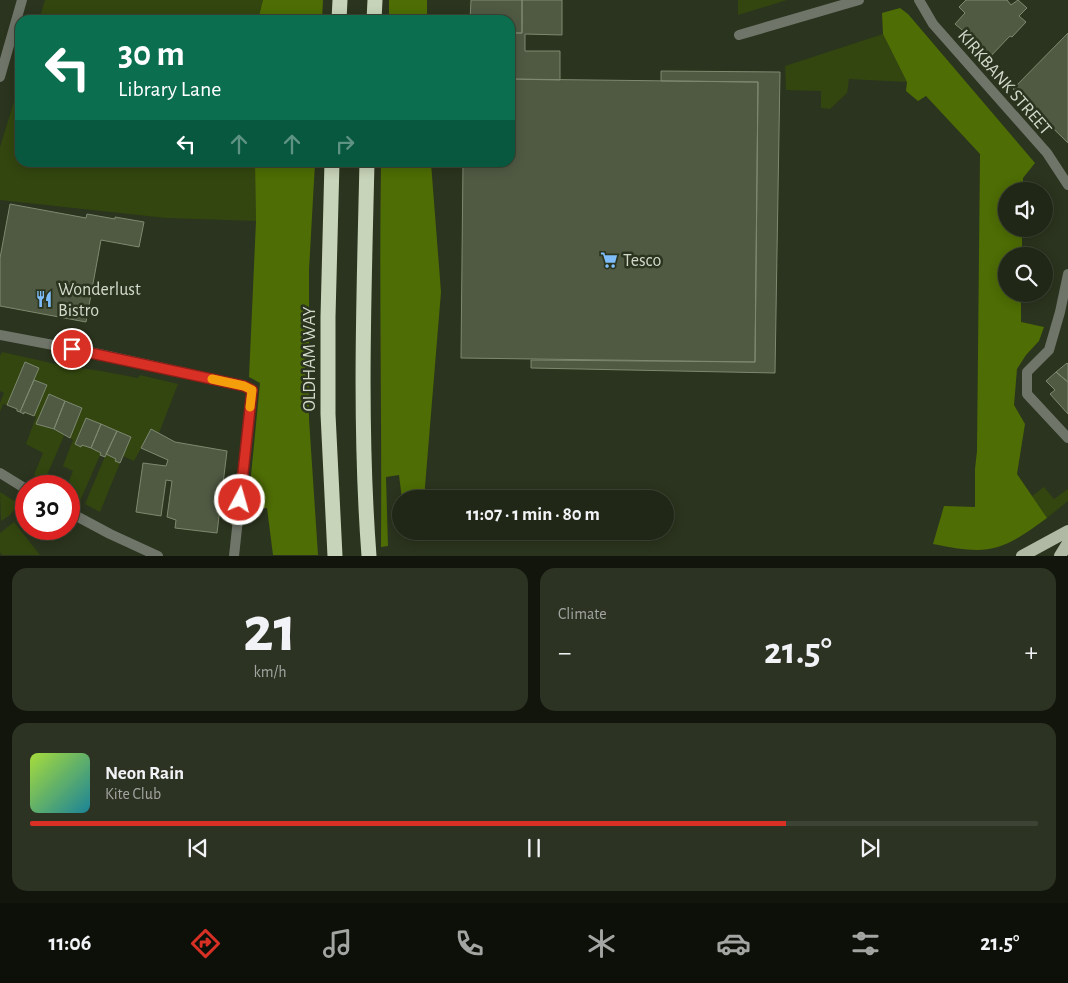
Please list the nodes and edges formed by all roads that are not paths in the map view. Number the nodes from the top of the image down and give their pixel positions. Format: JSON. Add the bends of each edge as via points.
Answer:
{"nodes":[{"id":1,"x":22,"y":0,"type":"edge"},
{"id":2,"x":340,"y":0,"type":"edge"},
{"id":3,"x":375,"y":0,"type":"edge"},
{"id":4,"x":859,"y":0,"type":"edge"},
{"id":5,"x":919,"y":0,"type":"edge"},
{"id":6,"x":831,"y":4,"type":"edge"},
{"id":7,"x":18,"y":15,"type":"edge"},
{"id":8,"x":339,"y":15,"type":"edge"},
{"id":9,"x":374,"y":15,"type":"edge"},
{"id":10,"x":15,"y":24,"type":"edge"},
{"id":11,"x":739,"y":35,"type":"dead end"},
{"id":12,"x":0,"y":76,"type":"edge"},
{"id":13,"x":332,"y":167,"type":"edge"},
{"id":14,"x":367,"y":167,"type":"edge"},
{"id":15,"x":1068,"y":185,"type":"edge"},
{"id":16,"x":1068,"y":274,"type":"edge"},
{"id":17,"x":0,"y":336,"type":"edge"},
{"id":18,"x":1068,"y":438,"type":"edge"},
{"id":19,"x":0,"y":472,"type":"edge"},
{"id":20,"x":15,"y":482,"type":"edge"},
{"id":21,"x":80,"y":518,"type":"edge"},
{"id":22,"x":1068,"y":531,"type":"edge"},
{"id":23,"x":1068,"y":543,"type":"edge"},
{"id":24,"x":158,"y":556,"type":"edge"},
{"id":25,"x":234,"y":556,"type":"edge"},
{"id":26,"x":335,"y":556,"type":"edge"},
{"id":27,"x":369,"y":556,"type":"edge"},
{"id":28,"x":1022,"y":556,"type":"edge"},
{"id":29,"x":1060,"y":556,"type":"edge"}],
"edges":[{"from":1,"to":7,"type":"street"},
{"from":2,"to":8,"type":"highway"},
{"from":3,"to":9,"type":"highway"},
{"from":4,"to":6,"type":"street"},
{"from":5,"to":15,"type":"street","name":"KIRKBANK STREET","via":[[933,24],[1046,154]]},
{"from":6,"to":11,"type":"street"},
{"from":10,"to":12,"type":"street"},
{"from":13,"to":26,"type":"highway","name":"OLDHAM WAY","via":[[328,414]]},
{"from":14,"to":27,"type":"highway","via":[[362,355]]},
{"from":16,"to":18,"type":"street","via":[[1049,350],[1027,372],[1027,394]]},
{"from":17,"to":25,"type":"street","via":[[90,352],[252,390]]},
{"from":19,"to":20,"type":"street"},
{"from":21,"to":24,"type":"street"},
{"from":22,"to":28,"type":"main road"},
{"from":23,"to":29,"type":"main road"}]}
